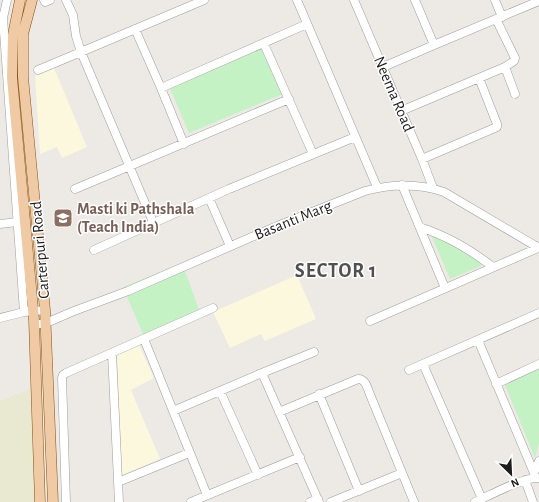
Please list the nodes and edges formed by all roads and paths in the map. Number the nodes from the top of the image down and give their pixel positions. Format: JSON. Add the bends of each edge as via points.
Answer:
{"nodes":[{"id":1,"x":7,"y":0,"type":"edge"},
{"id":2,"x":20,"y":0,"type":"edge"},
{"id":3,"x":32,"y":0,"type":"edge"},
{"id":4,"x":44,"y":0,"type":"edge"},
{"id":5,"x":50,"y":0,"type":"edge"},
{"id":6,"x":66,"y":0,"type":"edge"},
{"id":7,"x":204,"y":0,"type":"edge"},
{"id":8,"x":297,"y":0,"type":"edge"},
{"id":9,"x":354,"y":0,"type":"edge"},
{"id":10,"x":415,"y":0,"type":"edge"},
{"id":11,"x":495,"y":0,"type":"edge"},
{"id":12,"x":539,"y":2,"type":"edge"},
{"id":13,"x":1,"y":18,"type":"edge"},
{"id":14,"x":17,"y":18,"type":"junction"},
{"id":15,"x":28,"y":18,"type":"junction"},
{"id":16,"x":499,"y":18,"type":"junction"},
{"id":17,"x":307,"y":24,"type":"junction"},
{"id":18,"x":135,"y":29,"type":"junction"},
{"id":19,"x":264,"y":44,"type":"junction"},
{"id":20,"x":434,"y":45,"type":"junction"},
{"id":21,"x":81,"y":52,"type":"junction"},
{"id":22,"x":383,"y":67,"type":"junction"},
{"id":23,"x":505,"y":67,"type":"junction"},
{"id":24,"x":38,"y":70,"type":"dead end"},
{"id":25,"x":479,"y":78,"type":"junction"},
{"id":26,"x":161,"y":88,"type":"junction"},
{"id":27,"x":515,"y":94,"type":"dead end"},
{"id":28,"x":289,"y":100,"type":"junction"},
{"id":29,"x":402,"y":111,"type":"junction"},
{"id":30,"x":355,"y":137,"type":"junction"},
{"id":31,"x":184,"y":144,"type":"junction"},
{"id":32,"x":313,"y":154,"type":"junction"},
{"id":33,"x":422,"y":159,"type":"junction"},
{"id":34,"x":129,"y":166,"type":"junction"},
{"id":35,"x":402,"y":185,"type":"junction"},
{"id":36,"x":377,"y":187,"type":"junction"},
{"id":37,"x":433,"y":188,"type":"junction"},
{"id":38,"x":75,"y":190,"type":"dead end"},
{"id":39,"x":209,"y":198,"type":"junction"},
{"id":40,"x":17,"y":222,"type":"junction"},
{"id":41,"x":153,"y":222,"type":"junction"},
{"id":42,"x":0,"y":224,"type":"edge"},
{"id":43,"x":420,"y":227,"type":"junction"},
{"id":44,"x":230,"y":246,"type":"junction"},
{"id":45,"x":538,"y":248,"type":"edge"},
{"id":46,"x":94,"y":250,"type":"dead end"},
{"id":47,"x":493,"y":267,"type":"junction"},
{"id":48,"x":445,"y":288,"type":"junction"},
{"id":49,"x":213,"y":308,"type":"dead end"},
{"id":50,"x":45,"y":310,"type":"junction"},
{"id":51,"x":28,"y":312,"type":"junction"},
{"id":52,"x":539,"y":313,"type":"edge"},
{"id":53,"x":0,"y":318,"type":"edge"},
{"id":54,"x":370,"y":321,"type":"dead end"},
{"id":55,"x":46,"y":323,"type":"junction"},
{"id":56,"x":34,"y":325,"type":"junction"},
{"id":57,"x":144,"y":339,"type":"junction"},
{"id":58,"x":478,"y":340,"type":"junction"},
{"id":59,"x":314,"y":352,"type":"dead end"},
{"id":60,"x":112,"y":353,"type":"junction"},
{"id":61,"x":423,"y":364,"type":"junction"},
{"id":62,"x":539,"y":364,"type":"edge"},
{"id":63,"x":409,"y":370,"type":"dead end"},
{"id":64,"x":262,"y":373,"type":"junction"},
{"id":65,"x":496,"y":384,"type":"junction"},
{"id":66,"x":220,"y":391,"type":"junction"},
{"id":67,"x":319,"y":394,"type":"junction"},
{"id":68,"x":173,"y":411,"type":"junction"},
{"id":69,"x":279,"y":412,"type":"junction"},
{"id":70,"x":189,"y":453,"type":"junction"},
{"id":71,"x":300,"y":458,"type":"junction"},
{"id":72,"x":539,"y":461,"type":"edge"},
{"id":73,"x":402,"y":473,"type":"junction"},
{"id":74,"x":258,"y":474,"type":"junction"},
{"id":75,"x":536,"y":477,"type":"edge"},
{"id":76,"x":525,"y":480,"type":"junction"},
{"id":77,"x":118,"y":482,"type":"junction"},
{"id":78,"x":359,"y":490,"type":"junction"},
{"id":79,"x":208,"y":495,"type":"junction"},
{"id":80,"x":479,"y":500,"type":"edge"},
{"id":81,"x":315,"y":501,"type":"edge"},
{"id":82,"x":40,"y":502,"type":"edge"},
{"id":83,"x":53,"y":502,"type":"edge"},
{"id":84,"x":66,"y":502,"type":"edge"},
{"id":85,"x":119,"y":502,"type":"edge"},
{"id":86,"x":191,"y":502,"type":"edge"},
{"id":87,"x":331,"y":502,"type":"edge"},
{"id":88,"x":414,"y":502,"type":"edge"},
{"id":89,"x":533,"y":502,"type":"edge"}],
"edges":[{"from":1,"to":13,"type":"street"},
{"from":2,"to":14,"type":"main road","name":"Carterpuri Road"},
{"from":3,"to":15,"type":"main road","name":"Carterpuri Road"},
{"from":4,"to":5,"type":"street"},
{"from":6,"to":21,"type":"street","via":[[73,15]]},
{"from":7,"to":18,"type":"street"},
{"from":8,"to":17,"type":"street"},
{"from":9,"to":22,"type":"street","name":"Neema Road"},
{"from":10,"to":20,"type":"street"},
{"from":11,"to":16,"type":"street"},
{"from":12,"to":16,"type":"street"},
{"from":13,"to":14,"type":"street"},
{"from":13,"to":40,"type":"street"},
{"from":14,"to":15,"type":"street"},
{"from":14,"to":51,"type":"main road","name":"Carterpuri Road","via":[[13,35],[12,78]]},
{"from":15,"to":50,"type":"main road","name":"Carterpuri Road","via":[[23,34],[23,77]]},
{"from":16,"to":20,"type":"street"},
{"from":16,"to":23,"type":"street","via":[[515,58],[513,63]]},
{"from":17,"to":19,"type":"street"},
{"from":17,"to":30,"type":"street"},
{"from":18,"to":21,"type":"street"},
{"from":18,"to":26,"type":"street"},
{"from":19,"to":26,"type":"street"},
{"from":19,"to":28,"type":"street"},
{"from":20,"to":22,"type":"street"},
{"from":21,"to":24,"type":"street"},
{"from":21,"to":34,"type":"street"},
{"from":22,"to":29,"type":"street","name":"Neema Road"},
{"from":23,"to":25,"type":"street"},
{"from":23,"to":27,"type":"street"},
{"from":25,"to":29,"type":"street"},
{"from":25,"to":33,"type":"street","via":[[497,127]]},
{"from":26,"to":31,"type":"street"},
{"from":28,"to":31,"type":"street"},
{"from":28,"to":32,"type":"street"},
{"from":29,"to":33,"type":"street","name":"Neema Road"},
{"from":30,"to":32,"type":"street"},
{"from":30,"to":36,"type":"street"},
{"from":31,"to":34,"type":"street"},
{"from":32,"to":39,"type":"street"},
{"from":33,"to":37,"type":"street","name":"Neema Road"},
{"from":34,"to":38,"type":"street"},
{"from":34,"to":41,"type":"street"},
{"from":35,"to":36,"type":"street","name":"Basanti Marg"},
{"from":35,"to":37,"type":"street","name":"Basanti Marg"},
{"from":35,"to":43,"type":"street"},
{"from":36,"to":44,"type":"street","name":"Basanti Marg"},
{"from":37,"to":45,"type":"street","name":"Basanti Marg"},
{"from":39,"to":41,"type":"street"},
{"from":39,"to":44,"type":"street"},
{"from":40,"to":42,"type":"street"},
{"from":40,"to":51,"type":"street"},
{"from":41,"to":46,"type":"street"},
{"from":43,"to":47,"type":"street","via":[[455,241]]},
{"from":43,"to":48,"type":"street"},
{"from":44,"to":55,"type":"street","name":"Basanti Marg","via":[[128,291]]},
{"from":45,"to":47,"type":"street"},
{"from":47,"to":48,"type":"street"},
{"from":48,"to":54,"type":"street"},
{"from":49,"to":57,"type":"street"},
{"from":50,"to":51,"type":"street"},
{"from":50,"to":55,"type":"main road","name":"Carterpuri Road"},
{"from":51,"to":53,"type":"street"},
{"from":51,"to":56,"type":"main road","name":"Carterpuri Road"},
{"from":52,"to":58,"type":"street"},
{"from":55,"to":56,"type":"street","name":"Basanti Marg"},
{"from":55,"to":83,"type":"main road","name":"Carterpuri Road"},
{"from":56,"to":82,"type":"main road","name":"Carterpuri Road"},
{"from":57,"to":60,"type":"street"},
{"from":57,"to":68,"type":"street"},
{"from":58,"to":61,"type":"street"},
{"from":58,"to":65,"type":"street"},
{"from":59,"to":64,"type":"street"},
{"from":60,"to":77,"type":"street"},
{"from":60,"to":84,"type":"street","via":[[66,373],[62,378]]},
{"from":61,"to":63,"type":"street"},
{"from":61,"to":80,"type":"street"},
{"from":62,"to":65,"type":"street"},
{"from":64,"to":66,"type":"street"},
{"from":64,"to":69,"type":"street"},
{"from":65,"to":75,"type":"street"},
{"from":66,"to":68,"type":"street"},
{"from":66,"to":74,"type":"street"},
{"from":67,"to":69,"type":"street"},
{"from":67,"to":73,"type":"street","via":[[362,379],[370,392]]},
{"from":67,"to":78,"type":"street"},
{"from":68,"to":70,"type":"street"},
{"from":69,"to":71,"type":"street"},
{"from":70,"to":77,"type":"street"},
{"from":70,"to":79,"type":"street"},
{"from":71,"to":74,"type":"street"},
{"from":71,"to":81,"type":"street"},
{"from":72,"to":75,"type":"street"},
{"from":73,"to":78,"type":"street"},
{"from":73,"to":88,"type":"street"},
{"from":74,"to":79,"type":"street"},
{"from":75,"to":76,"type":"street"},
{"from":76,"to":80,"type":"street"},
{"from":76,"to":89,"type":"street"},
{"from":77,"to":85,"type":"street"},
{"from":78,"to":87,"type":"street"},
{"from":79,"to":86,"type":"street"}]}
